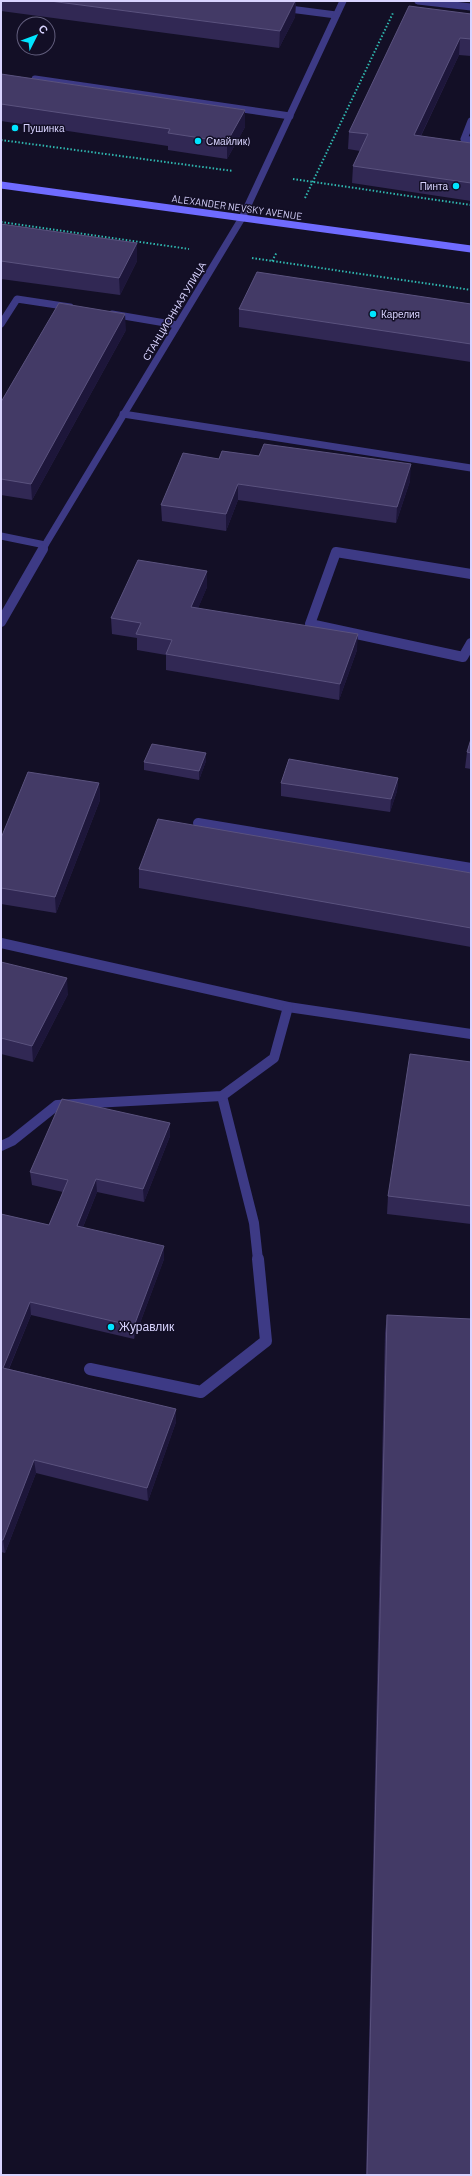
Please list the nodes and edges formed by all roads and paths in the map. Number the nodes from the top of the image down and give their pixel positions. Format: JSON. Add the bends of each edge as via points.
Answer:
{"nodes":[{"id":1,"x":343,"y":1,"type":"edge"},
{"id":2,"x":418,"y":1,"type":"edge"},
{"id":3,"x":273,"y":7,"type":"edge"},
{"id":4,"x":395,"y":8,"type":"dead end"},
{"id":5,"x":471,"y":8,"type":"edge"},
{"id":6,"x":336,"y":15,"type":"junction"},
{"id":7,"x":24,"y":78,"type":"edge"},
{"id":8,"x":290,"y":116,"type":"junction"},
{"id":9,"x":471,"y":121,"type":"edge"},
{"id":10,"x":471,"y":140,"type":"edge"},
{"id":11,"x":1,"y":185,"type":"edge"},
{"id":12,"x":242,"y":218,"type":"junction"},
{"id":13,"x":292,"y":224,"type":"junction"},
{"id":14,"x":471,"y":249,"type":"edge"},
{"id":15,"x":272,"y":261,"type":"dead end"},
{"id":16,"x":78,"y":309,"type":"edge"},
{"id":17,"x":101,"y":312,"type":"edge"},
{"id":18,"x":1,"y":324,"type":"edge"},
{"id":19,"x":177,"y":325,"type":"junction"},
{"id":20,"x":123,"y":414,"type":"junction"},
{"id":21,"x":471,"y":468,"type":"edge"},
{"id":22,"x":1,"y":536,"type":"edge"},
{"id":23,"x":45,"y":545,"type":"junction"},
{"id":24,"x":471,"y":574,"type":"edge"},
{"id":25,"x":1,"y":622,"type":"edge"},
{"id":26,"x":471,"y":643,"type":"edge"},
{"id":27,"x":198,"y":823,"type":"dead end"},
{"id":28,"x":471,"y":868,"type":"edge"},
{"id":29,"x":1,"y":944,"type":"edge"},
{"id":30,"x":288,"y":1007,"type":"junction"},
{"id":31,"x":471,"y":1034,"type":"edge"},
{"id":32,"x":222,"y":1096,"type":"junction"},
{"id":33,"x":6,"y":1141,"type":"edge"},
{"id":34,"x":1,"y":1146,"type":"edge"},
{"id":35,"x":90,"y":1369,"type":"dead end"}],
"edges":[{"from":1,"to":6,"type":"street","name":"СТАНЦИОННАЯ УЛИЦА"},
{"from":2,"to":5,"type":"street"},
{"from":3,"to":6,"type":"street"},
{"from":4,"to":13,"type":"path"},
{"from":6,"to":8,"type":"street","name":"СТАНЦИОННАЯ УЛИЦА"},
{"from":7,"to":8,"type":"street"},
{"from":8,"to":12,"type":"street","name":"СТАНЦИОННАЯ УЛИЦА"},
{"from":9,"to":10,"type":"street","via":[[464,139]]},
{"from":11,"to":12,"type":"main road","name":"ALEXANDER NEVSKY AVENUE"},
{"from":12,"to":13,"type":"main road","name":"ALEXANDER NEVSKY AVENUE"},
{"from":12,"to":19,"type":"street","name":"СТАНЦИОННАЯ УЛИЦА"},
{"from":13,"to":14,"type":"main road","name":"ALEXANDER NEVSKY AVENUE"},
{"from":13,"to":15,"type":"path"},
{"from":16,"to":18,"type":"street","via":[[17,299]]},
{"from":17,"to":19,"type":"street"},
{"from":19,"to":20,"type":"street","name":"СТАНЦИОННАЯ УЛИЦА"},
{"from":20,"to":21,"type":"street"},
{"from":20,"to":23,"type":"street","name":"СТАНЦИОННАЯ УЛИЦА"},
{"from":22,"to":23,"type":"street"},
{"from":23,"to":25,"type":"street","name":"СТАНЦИОННАЯ УЛИЦА"},
{"from":24,"to":26,"type":"street","via":[[336,552],[310,624],[463,657]]},
{"from":27,"to":28,"type":"street"},
{"from":29,"to":30,"type":"street"},
{"from":30,"to":31,"type":"street"},
{"from":30,"to":32,"type":"street","via":[[274,1058]]},
{"from":32,"to":33,"type":"street","via":[[57,1105]]},
{"from":32,"to":35,"type":"street","via":[[254,1223],[266,1341],[201,1392]]},
{"from":33,"to":34,"type":"street"}]}
